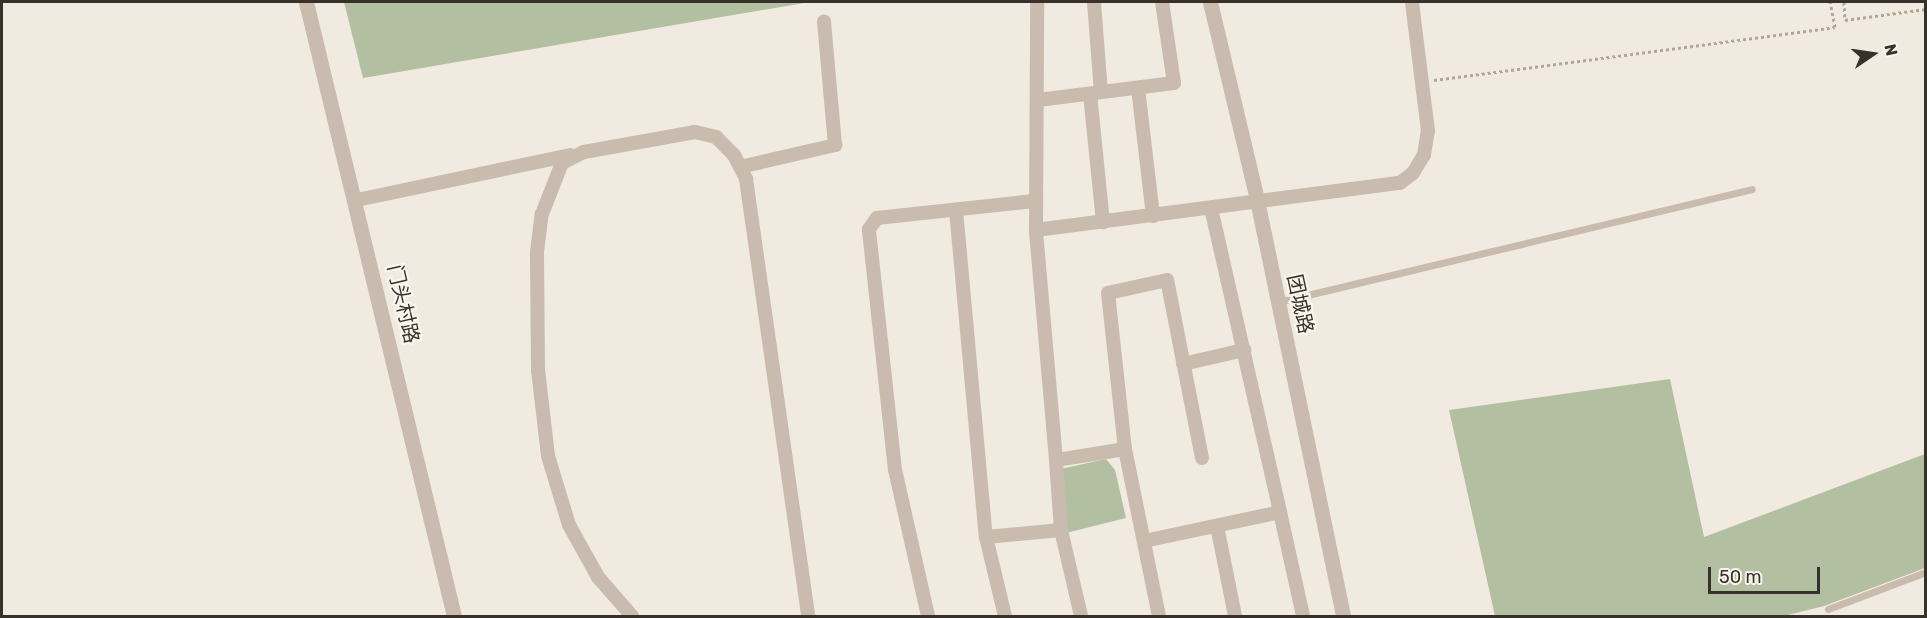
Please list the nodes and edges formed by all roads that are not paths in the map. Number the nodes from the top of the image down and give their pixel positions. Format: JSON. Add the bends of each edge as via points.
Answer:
{"nodes":[{"id":1,"x":306,"y":2,"type":"edge"},
{"id":2,"x":1037,"y":2,"type":"edge"},
{"id":3,"x":1094,"y":2,"type":"edge"},
{"id":4,"x":1162,"y":2,"type":"edge"},
{"id":5,"x":1210,"y":2,"type":"edge"},
{"id":6,"x":1412,"y":2,"type":"edge"},
{"id":7,"x":824,"y":21,"type":"dead end"},
{"id":8,"x":1138,"y":88,"type":"junction"},
{"id":9,"x":1095,"y":93,"type":"junction"},
{"id":10,"x":1038,"y":100,"type":"junction"},
{"id":11,"x":584,"y":152,"type":"junction"},
{"id":12,"x":740,"y":167,"type":"junction"},
{"id":13,"x":1752,"y":189,"type":"dead end"},
{"id":14,"x":357,"y":200,"type":"junction"},
{"id":15,"x":1257,"y":200,"type":"junction"},
{"id":16,"x":1035,"y":201,"type":"junction"},
{"id":17,"x":1212,"y":208,"type":"junction"},
{"id":18,"x":956,"y":210,"type":"junction"},
{"id":19,"x":1153,"y":216,"type":"junction"},
{"id":20,"x":1103,"y":222,"type":"junction"},
{"id":21,"x":1036,"y":230,"type":"junction"},
{"id":22,"x":1278,"y":302,"type":"junction"},
{"id":23,"x":1244,"y":351,"type":"junction"},
{"id":24,"x":1183,"y":364,"type":"junction"},
{"id":25,"x":1125,"y":449,"type":"junction"},
{"id":26,"x":1202,"y":458,"type":"dead end"},
{"id":27,"x":1056,"y":460,"type":"junction"},
{"id":28,"x":1280,"y":512,"type":"junction"},
{"id":29,"x":1217,"y":526,"type":"junction"},
{"id":30,"x":1061,"y":530,"type":"junction"},
{"id":31,"x":986,"y":537,"type":"junction"},
{"id":32,"x":1144,"y":541,"type":"junction"},
{"id":33,"x":1926,"y":572,"type":"edge"},
{"id":34,"x":1828,"y":609,"type":"dead end"},
{"id":35,"x":454,"y":616,"type":"edge"},
{"id":36,"x":632,"y":616,"type":"edge"},
{"id":37,"x":808,"y":616,"type":"edge"},
{"id":38,"x":928,"y":616,"type":"edge"},
{"id":39,"x":1005,"y":616,"type":"edge"},
{"id":40,"x":1081,"y":616,"type":"edge"},
{"id":41,"x":1159,"y":616,"type":"edge"},
{"id":42,"x":1235,"y":616,"type":"edge"},
{"id":43,"x":1303,"y":616,"type":"edge"},
{"id":44,"x":1343,"y":616,"type":"edge"}],
"edges":[{"from":1,"to":14,"type":"street","name":"门头村路"},
{"from":2,"to":10,"type":"street"},
{"from":3,"to":9,"type":"street"},
{"from":4,"to":8,"type":"street","via":[[1174,83]]},
{"from":5,"to":15,"type":"street","name":"团城路"},
{"from":6,"to":15,"type":"street","via":[[1428,131],[1424,155],[1413,173],[1400,183]]},
{"from":7,"to":12,"type":"street","via":[[835,145]]},
{"from":8,"to":9,"type":"street"},
{"from":8,"to":19,"type":"street"},
{"from":9,"to":10,"type":"street"},
{"from":9,"to":20,"type":"street"},
{"from":10,"to":16,"type":"street"},
{"from":11,"to":12,"type":"street","via":[[695,132],[716,137]]},
{"from":11,"to":14,"type":"street"},
{"from":11,"to":36,"type":"street","via":[[562,163],[542,214],[535,301],[538,370],[548,456],[569,525],[598,577]]},
{"from":12,"to":37,"type":"street","via":[[746,179]]},
{"from":13,"to":22,"type":"lane"},
{"from":14,"to":35,"type":"street","name":"门头村路"},
{"from":15,"to":17,"type":"street"},
{"from":15,"to":22,"type":"street","name":"团城路"},
{"from":16,"to":18,"type":"street"},
{"from":16,"to":21,"type":"street"},
{"from":17,"to":19,"type":"street"},
{"from":17,"to":23,"type":"street"},
{"from":18,"to":31,"type":"street"},
{"from":18,"to":38,"type":"street","via":[[877,218],[869,230],[895,470]]},
{"from":19,"to":20,"type":"street"},
{"from":20,"to":21,"type":"street"},
{"from":21,"to":27,"type":"street"},
{"from":22,"to":44,"type":"street","name":"团城路"},
{"from":23,"to":24,"type":"street"},
{"from":23,"to":28,"type":"street"},
{"from":24,"to":25,"type":"street","via":[[1167,280],[1108,293]]},
{"from":24,"to":26,"type":"street"},
{"from":25,"to":27,"type":"street"},
{"from":25,"to":32,"type":"street"},
{"from":27,"to":30,"type":"street"},
{"from":28,"to":29,"type":"street"},
{"from":28,"to":43,"type":"street"},
{"from":29,"to":32,"type":"street"},
{"from":29,"to":42,"type":"street"},
{"from":30,"to":31,"type":"street"},
{"from":30,"to":40,"type":"street"},
{"from":31,"to":39,"type":"street"},
{"from":32,"to":41,"type":"street"},
{"from":33,"to":34,"type":"lane"}]}
